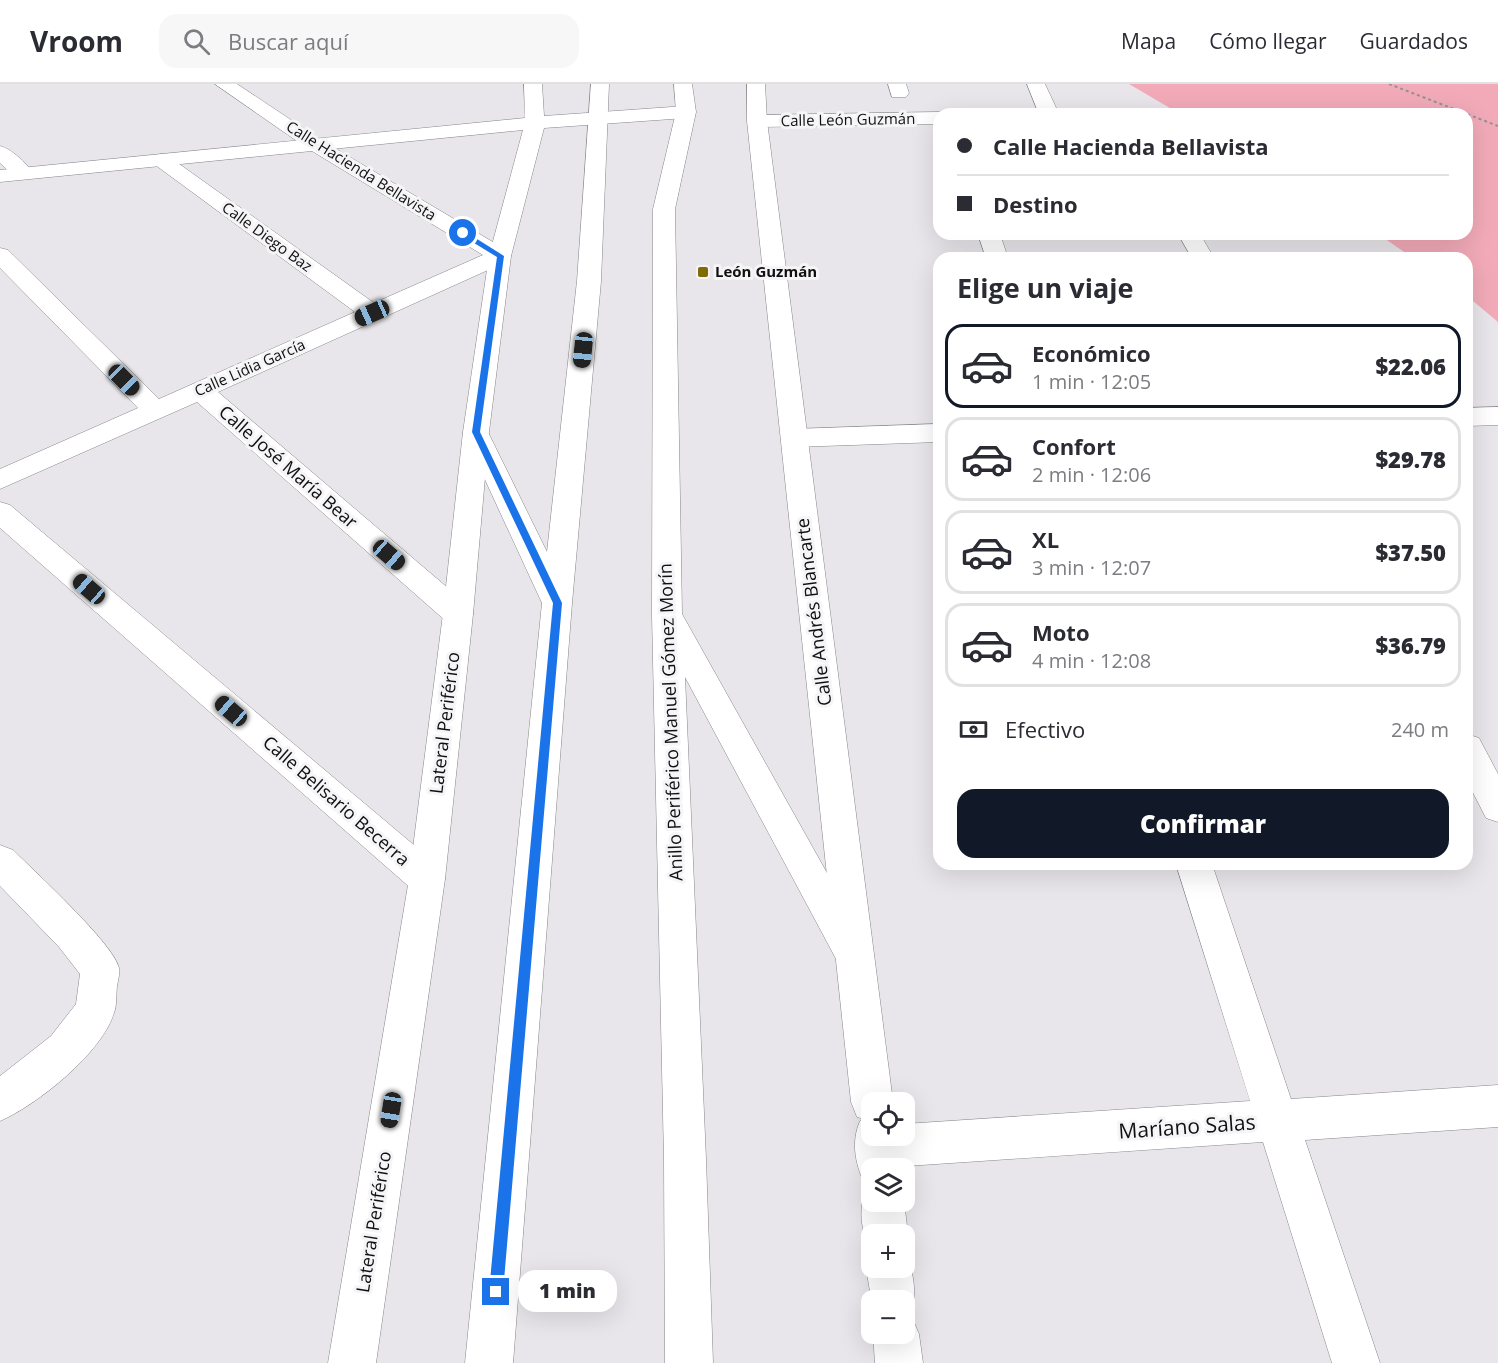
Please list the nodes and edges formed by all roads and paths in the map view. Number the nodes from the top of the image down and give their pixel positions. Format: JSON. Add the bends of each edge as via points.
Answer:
{"nodes":[{"id":1,"x":224,"y":84,"type":"edge"},
{"id":2,"x":533,"y":84,"type":"edge"},
{"id":3,"x":600,"y":84,"type":"edge"},
{"id":4,"x":683,"y":84,"type":"edge"},
{"id":5,"x":756,"y":84,"type":"edge"},
{"id":6,"x":1036,"y":84,"type":"edge"},
{"id":7,"x":1389,"y":84,"type":"edge"},
{"id":8,"x":1046,"y":108,"type":"edge"},
{"id":9,"x":1451,"y":108,"type":"edge"},
{"id":10,"x":686,"y":112,"type":"junction"},
{"id":11,"x":1473,"y":116,"type":"edge"},
{"id":12,"x":933,"y":118,"type":"edge"},
{"id":13,"x":600,"y":119,"type":"junction"},
{"id":14,"x":757,"y":121,"type":"junction"},
{"id":15,"x":536,"y":123,"type":"junction"},
{"id":16,"x":1498,"y":126,"type":"edge"},
{"id":17,"x":314,"y":144,"type":"junction"},
{"id":18,"x":0,"y":152,"type":"edge"},
{"id":19,"x":161,"y":160,"type":"junction"},
{"id":20,"x":23,"y":173,"type":"junction"},
{"id":21,"x":0,"y":176,"type":"edge"},
{"id":22,"x":0,"y":255,"type":"edge"},
{"id":23,"x":500,"y":256,"type":"junction"},
{"id":24,"x":372,"y":313,"type":"junction"},
{"id":25,"x":199,"y":390,"type":"junction"},
{"id":26,"x":155,"y":411,"type":"junction"},
{"id":27,"x":1498,"y":416,"type":"edge"},
{"id":28,"x":1473,"y":417,"type":"edge"},
{"id":29,"x":476,"y":432,"type":"junction"},
{"id":30,"x":933,"y":433,"type":"edge"},
{"id":31,"x":794,"y":438,"type":"junction"},
{"id":32,"x":0,"y":480,"type":"edge"},
{"id":33,"x":0,"y":512,"type":"edge"},
{"id":34,"x":557,"y":603,"type":"junction"},
{"id":35,"x":458,"y":614,"type":"junction"},
{"id":36,"x":667,"y":615,"type":"junction"},
{"id":37,"x":1473,"y":759,"type":"edge"},
{"id":38,"x":1498,"y":807,"type":"edge"},
{"id":39,"x":0,"y":861,"type":"edge"},
{"id":40,"x":1196,"y":870,"type":"edge"},
{"id":41,"x":427,"y":879,"type":"junction"},
{"id":42,"x":855,"y":957,"type":"junction"},
{"id":43,"x":871,"y":1092,"type":"edge"},
{"id":44,"x":0,"y":1100,"type":"edge"},
{"id":45,"x":1498,"y":1106,"type":"edge"},
{"id":46,"x":1278,"y":1121,"type":"junction"},
{"id":47,"x":877,"y":1150,"type":"edge"},
{"id":48,"x":897,"y":1344,"type":"edge"},
{"id":49,"x":352,"y":1363,"type":"edge"},
{"id":50,"x":489,"y":1363,"type":"edge"},
{"id":51,"x":689,"y":1363,"type":"edge"},
{"id":52,"x":899,"y":1363,"type":"edge"},
{"id":53,"x":1356,"y":1363,"type":"edge"}],
"edges":[{"from":1,"to":17,"type":"main road","name":"Calle Hacienda Bellavista"},
{"from":2,"to":15,"type":"main road","name":"Lateral Periférico"},
{"from":3,"to":13,"type":"main road"},
{"from":4,"to":10,"type":"main road","name":"Anillo Periférico Manuel Gómez Morín"},
{"from":5,"to":14,"type":"main road","name":"Calle Andrés Blancarte"},
{"from":6,"to":8,"type":"main road"},
{"from":7,"to":9,"type":"path"},
{"from":10,"to":13,"type":"main road"},
{"from":10,"to":36,"type":"main road","name":"Anillo Periférico Manuel Gómez Morín","via":[[664,209]]},
{"from":11,"to":16,"type":"path"},
{"from":12,"to":14,"type":"main road","name":"Calle León Guzmán"},
{"from":13,"to":15,"type":"main road"},
{"from":13,"to":34,"type":"main road","via":[[590,281]]},
{"from":14,"to":31,"type":"main road","name":"Calle Andrés Blancarte"},
{"from":15,"to":17,"type":"main road"},
{"from":15,"to":23,"type":"main road","name":"Lateral Periférico"},
{"from":17,"to":19,"type":"main road"},
{"from":17,"to":23,"type":"main road","name":"Calle Hacienda Bellavista"},
{"from":18,"to":20,"type":"main road"},
{"from":19,"to":20,"type":"main road"},
{"from":19,"to":24,"type":"main road","name":"Calle Diego Baz"},
{"from":20,"to":21,"type":"main road"},
{"from":22,"to":26,"type":"main road"},
{"from":23,"to":24,"type":"main road","name":"Calle Lidia García"},
{"from":23,"to":29,"type":"main road","name":"Lateral Periférico"},
{"from":24,"to":25,"type":"main road","name":"Calle Lidia García"},
{"from":25,"to":26,"type":"main road","name":"Calle Lidia García"},
{"from":25,"to":35,"type":"main road","name":"Calle José María Bear"},
{"from":26,"to":32,"type":"main road","name":"Calle Lidia García"},
{"from":27,"to":28,"type":"main road"},
{"from":29,"to":34,"type":"main road"},
{"from":29,"to":35,"type":"main road","name":"Lateral Periférico"},
{"from":30,"to":31,"type":"main road"},
{"from":31,"to":42,"type":"main road","name":"Calle Andrés Blancarte"},
{"from":33,"to":41,"type":"main road","name":"Calle Belisario Becerra"},
{"from":34,"to":50,"type":"main road"},
{"from":35,"to":41,"type":"main road","name":"Lateral Periférico"},
{"from":36,"to":42,"type":"main road"},
{"from":36,"to":51,"type":"main road","name":"Anillo Periférico Manuel Gómez Morín"},
{"from":37,"to":38,"type":"main road"},
{"from":39,"to":44,"type":"main road","via":[[100,969],[95,1012],[65,1050]]},
{"from":40,"to":46,"type":"main road"},
{"from":41,"to":49,"type":"main road","name":"Lateral Periférico"},
{"from":42,"to":43,"type":"main road","name":"Calle Andrés Blancarte"},
{"from":45,"to":46,"type":"main road","name":"Maríano Salas"},
{"from":46,"to":47,"type":"main road","name":"Maríano Salas"},
{"from":46,"to":53,"type":"main road"},
{"from":48,"to":52,"type":"main road"}]}
